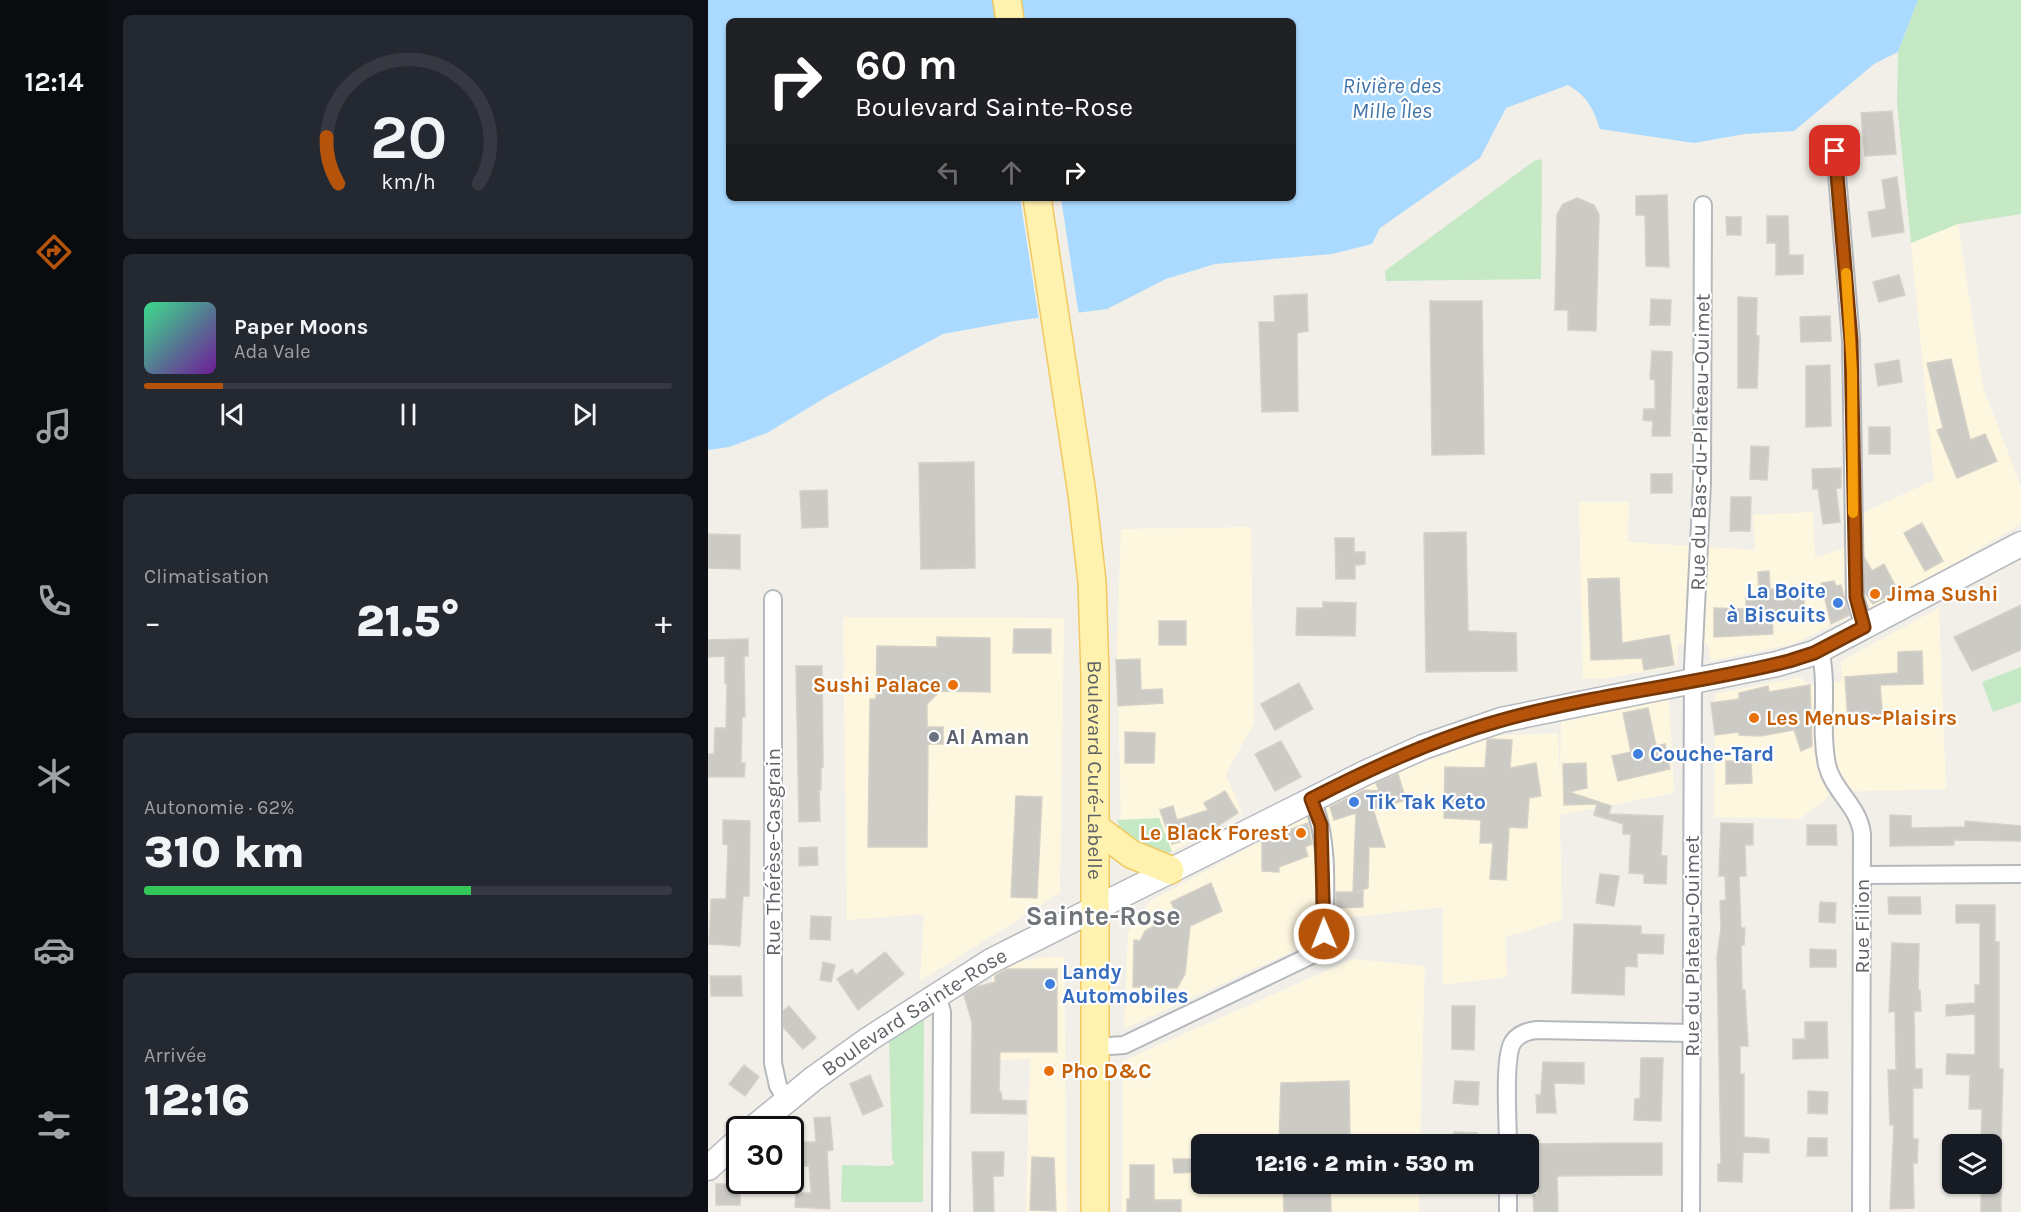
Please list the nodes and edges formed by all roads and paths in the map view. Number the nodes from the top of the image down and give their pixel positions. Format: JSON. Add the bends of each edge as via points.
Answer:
{"nodes":[{"id":1,"x":1007,"y":0,"type":"edge"},
{"id":2,"x":1010,"y":18,"type":"edge"},
{"id":3,"x":1835,"y":151,"type":"dead end"},
{"id":4,"x":1037,"y":201,"type":"edge"},
{"id":5,"x":1703,"y":205,"type":"dead end"},
{"id":6,"x":2021,"y":544,"type":"edge"},
{"id":7,"x":773,"y":599,"type":"dead end"},
{"id":8,"x":1864,"y":627,"type":"junction"},
{"id":9,"x":1820,"y":650,"type":"junction"},
{"id":10,"x":1694,"y":679,"type":"junction"},
{"id":11,"x":1311,"y":799,"type":"junction"},
{"id":12,"x":1095,"y":826,"type":"junction"},
{"id":13,"x":1170,"y":870,"type":"junction"},
{"id":14,"x":2021,"y":874,"type":"edge"},
{"id":15,"x":1862,"y":875,"type":"junction"},
{"id":16,"x":1096,"y":907,"type":"junction"},
{"id":17,"x":937,"y":995,"type":"junction"},
{"id":18,"x":1692,"y":1033,"type":"junction"},
{"id":19,"x":1094,"y":1047,"type":"junction"},
{"id":20,"x":787,"y":1100,"type":"junction"},
{"id":21,"x":768,"y":1116,"type":"edge"},
{"id":22,"x":1508,"y":1134,"type":"edge"},
{"id":23,"x":726,"y":1151,"type":"edge"},
{"id":24,"x":708,"y":1167,"type":"edge"},
{"id":25,"x":1508,"y":1194,"type":"edge"},
{"id":26,"x":941,"y":1212,"type":"edge"},
{"id":27,"x":1095,"y":1212,"type":"edge"},
{"id":28,"x":1508,"y":1212,"type":"edge"},
{"id":29,"x":1691,"y":1212,"type":"edge"},
{"id":30,"x":1861,"y":1212,"type":"edge"}],
"edges":[{"from":1,"to":2,"type":"main road"},
{"from":3,"to":8,"type":"street","via":[[1851,340],[1856,597]]},
{"from":4,"to":12,"type":"main road","name":"Boulevard Curé-Labelle","via":[[1092,582]]},
{"from":5,"to":10,"type":"street","name":"Rue du Bas-du-Plateau-Ouimet","via":[[1702,483]]},
{"from":6,"to":8,"type":"street","name":"Boulevard Sainte-Rose"},
{"from":7,"to":20,"type":"street","name":"Rue Thérèse-Casgrain","via":[[773,1063],[778,1086]]},
{"from":8,"to":9,"type":"street","name":"Boulevard Sainte-Rose"},
{"from":9,"to":10,"type":"street","name":"Boulevard Sainte-Rose","via":[[1777,664]]},
{"from":9,"to":15,"type":"street","name":"Rue Filion","via":[[1826,761],[1832,780],[1859,820]]},
{"from":10,"to":11,"type":"street","name":"Boulevard Sainte-Rose","via":[[1489,724],[1422,747]]},
{"from":10,"to":18,"type":"street","name":"Rue du Plateau-Ouimet"},
{"from":11,"to":13,"type":"street","name":"Boulevard Sainte-Rose"},
{"from":11,"to":19,"type":"street","via":[[1321,825],[1323,852],[1324,934],[1318,952],[1124,1045]]},
{"from":12,"to":13,"type":"main road","via":[[1131,854]]},
{"from":12,"to":16,"type":"main road","name":"Boulevard Curé-Labelle"},
{"from":13,"to":16,"type":"street","name":"Boulevard Sainte-Rose"},
{"from":14,"to":15,"type":"street"},
{"from":15,"to":30,"type":"street","name":"Rue Filion"},
{"from":16,"to":17,"type":"street","name":"Boulevard Sainte-Rose","via":[[1000,956]]},
{"from":16,"to":19,"type":"main road","name":"Boulevard Curé-Labelle"},
{"from":17,"to":20,"type":"street","name":"Boulevard Sainte-Rose"},
{"from":17,"to":26,"type":"street","via":[[942,1012]]},
{"from":18,"to":22,"type":"street","via":[[1537,1030],[1521,1035],[1512,1043],[1508,1060]]},
{"from":18,"to":29,"type":"street","name":"Rue du Plateau-Ouimet"},
{"from":19,"to":27,"type":"main road","name":"Boulevard Curé-Labelle"},
{"from":20,"to":21,"type":"street","name":"Boulevard Sainte-Rose"},
{"from":23,"to":24,"type":"street"},
{"from":25,"to":28,"type":"street"}]}
